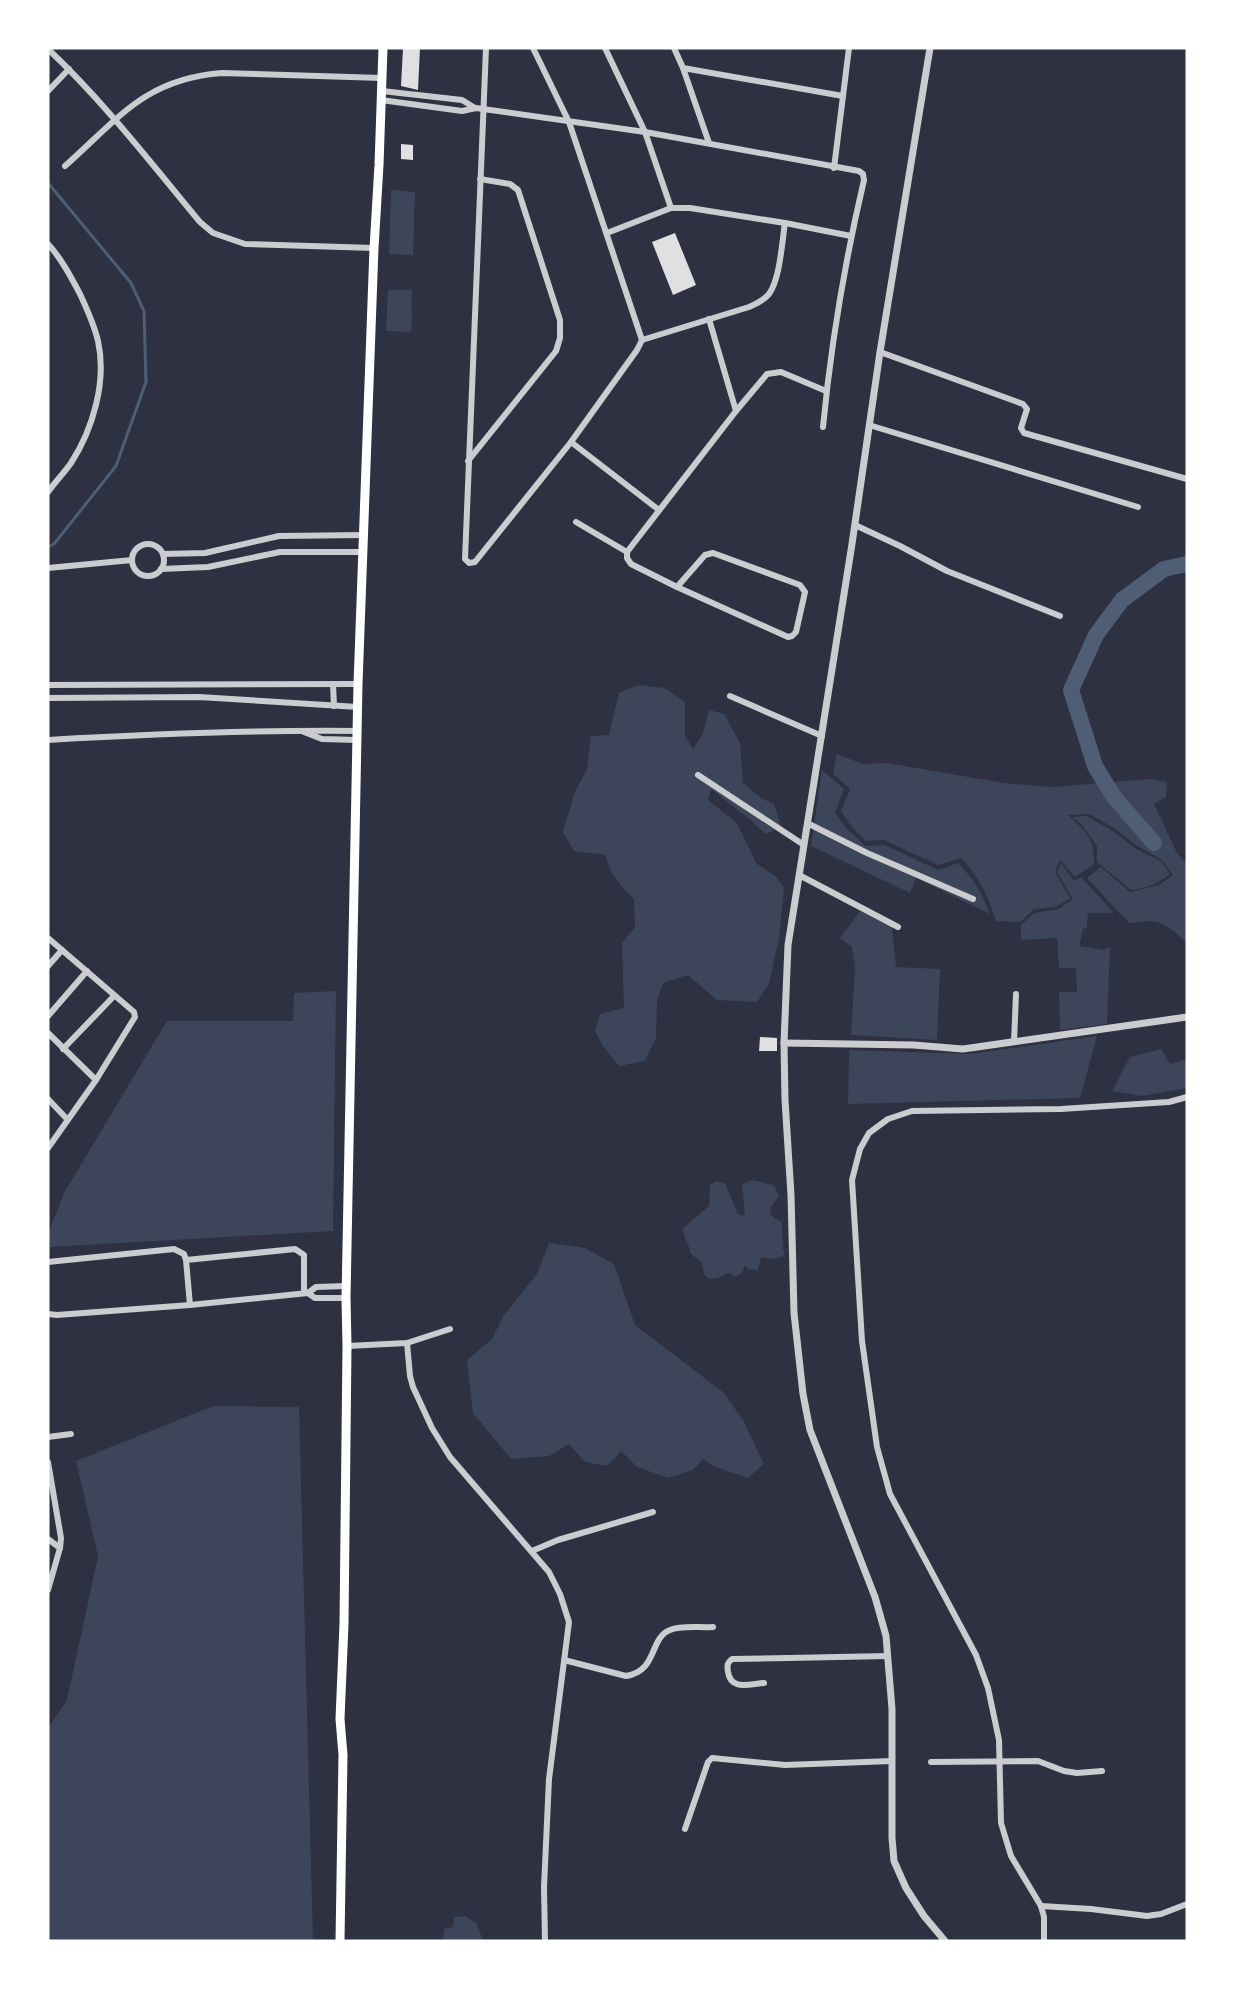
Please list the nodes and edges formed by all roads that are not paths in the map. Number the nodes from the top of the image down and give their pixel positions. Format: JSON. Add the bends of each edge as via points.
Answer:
{"nodes":[{"id":1,"x":383,"y":48,"type":"edge"},
{"id":2,"x":486,"y":48,"type":"edge"},
{"id":3,"x":533,"y":48,"type":"edge"},
{"id":4,"x":605,"y":48,"type":"edge"},
{"id":5,"x":674,"y":48,"type":"edge"},
{"id":6,"x":849,"y":48,"type":"edge"},
{"id":7,"x":930,"y":48,"type":"edge"},
{"id":8,"x":48,"y":49,"type":"edge"},
{"id":9,"x":683,"y":68,"type":"junction"},
{"id":10,"x":69,"y":69,"type":"junction"},
{"id":11,"x":382,"y":78,"type":"junction"},
{"id":12,"x":48,"y":91,"type":"edge"},
{"id":13,"x":382,"y":96,"type":"junction"},
{"id":14,"x":843,"y":96,"type":"junction"},
{"id":15,"x":479,"y":108,"type":"junction"},
{"id":16,"x":116,"y":120,"type":"junction"},
{"id":17,"x":569,"y":122,"type":"junction"},
{"id":18,"x":645,"y":132,"type":"junction"},
{"id":19,"x":709,"y":143,"type":"junction"},
{"id":20,"x":65,"y":166,"type":"dead end"},
{"id":21,"x":834,"y":168,"type":"junction"},
{"id":22,"x":480,"y":179,"type":"junction"},
{"id":23,"x":671,"y":208,"type":"junction"},
{"id":24,"x":785,"y":223,"type":"junction"},
{"id":25,"x":606,"y":233,"type":"junction"},
{"id":26,"x":851,"y":236,"type":"junction"},
{"id":27,"x":48,"y":244,"type":"edge"},
{"id":28,"x":374,"y":248,"type":"junction"},
{"id":29,"x":709,"y":319,"type":"junction"},
{"id":30,"x":642,"y":340,"type":"junction"},
{"id":31,"x":880,"y":352,"type":"junction"},
{"id":32,"x":826,"y":391,"type":"junction"},
{"id":33,"x":736,"y":411,"type":"junction"},
{"id":34,"x":869,"y":425,"type":"junction"},
{"id":35,"x":823,"y":427,"type":"dead end"},
{"id":36,"x":571,"y":442,"type":"junction"},
{"id":37,"x":468,"y":461,"type":"junction"},
{"id":38,"x":1187,"y":479,"type":"edge"},
{"id":39,"x":48,"y":492,"type":"edge"},
{"id":40,"x":1138,"y":507,"type":"dead end"},
{"id":41,"x":659,"y":510,"type":"junction"},
{"id":42,"x":576,"y":522,"type":"dead end"},
{"id":43,"x":855,"y":525,"type":"junction"},
{"id":44,"x":279,"y":536,"type":"junction"},
{"id":45,"x":364,"y":536,"type":"junction"},
{"id":46,"x":280,"y":552,"type":"junction"},
{"id":47,"x":363,"y":552,"type":"junction"},
{"id":48,"x":627,"y":552,"type":"junction"},
{"id":49,"x":163,"y":554,"type":"junction"},
{"id":50,"x":132,"y":560,"type":"junction"},
{"id":51,"x":48,"y":568,"type":"edge"},
{"id":52,"x":161,"y":569,"type":"junction"},
{"id":53,"x":677,"y":587,"type":"junction"},
{"id":54,"x":1060,"y":616,"type":"dead end"},
{"id":55,"x":333,"y":684,"type":"junction"},
{"id":56,"x":358,"y":684,"type":"junction"},
{"id":57,"x":48,"y":685,"type":"edge"},
{"id":58,"x":730,"y":696,"type":"dead end"},
{"id":59,"x":48,"y":698,"type":"edge"},
{"id":60,"x":334,"y":706,"type":"junction"},
{"id":61,"x":358,"y":707,"type":"junction"},
{"id":62,"x":357,"y":736,"type":"junction"},
{"id":63,"x":822,"y":736,"type":"junction"},
{"id":64,"x":48,"y":740,"type":"edge"},
{"id":65,"x":698,"y":775,"type":"dead end"},
{"id":66,"x":809,"y":824,"type":"junction"},
{"id":67,"x":804,"y":845,"type":"junction"},
{"id":68,"x":799,"y":875,"type":"junction"},
{"id":69,"x":974,"y":899,"type":"dead end"},
{"id":70,"x":898,"y":927,"type":"dead end"},
{"id":71,"x":48,"y":938,"type":"edge"},
{"id":72,"x":62,"y":950,"type":"junction"},
{"id":73,"x":48,"y":966,"type":"edge"},
{"id":74,"x":87,"y":971,"type":"junction"},
{"id":75,"x":1016,"y":994,"type":"dead end"},
{"id":76,"x":114,"y":996,"type":"junction"},
{"id":77,"x":48,"y":1016,"type":"edge"},
{"id":78,"x":1187,"y":1017,"type":"edge"},
{"id":79,"x":48,"y":1033,"type":"edge"},
{"id":80,"x":1014,"y":1042,"type":"junction"},
{"id":81,"x":784,"y":1043,"type":"junction"},
{"id":82,"x":63,"y":1049,"type":"junction"},
{"id":83,"x":96,"y":1080,"type":"junction"},
{"id":84,"x":1187,"y":1097,"type":"edge"},
{"id":85,"x":48,"y":1099,"type":"edge"},
{"id":86,"x":67,"y":1119,"type":"junction"},
{"id":87,"x":48,"y":1148,"type":"edge"},
{"id":88,"x":186,"y":1260,"type":"junction"},
{"id":89,"x":48,"y":1262,"type":"edge"},
{"id":90,"x":346,"y":1286,"type":"junction"},
{"id":91,"x":306,"y":1293,"type":"junction"},
{"id":92,"x":346,"y":1298,"type":"junction"},
{"id":93,"x":190,"y":1305,"type":"junction"},
{"id":94,"x":48,"y":1314,"type":"edge"},
{"id":95,"x":450,"y":1329,"type":"dead end"},
{"id":96,"x":407,"y":1343,"type":"junction"},
{"id":97,"x":347,"y":1346,"type":"junction"},
{"id":98,"x":71,"y":1434,"type":"dead end"},
{"id":99,"x":48,"y":1437,"type":"edge"},
{"id":100,"x":48,"y":1462,"type":"edge"},
{"id":101,"x":50,"y":1484,"type":"edge"},
{"id":102,"x":653,"y":1512,"type":"dead end"},
{"id":103,"x":48,"y":1539,"type":"edge"},
{"id":104,"x":60,"y":1548,"type":"junction"},
{"id":105,"x":532,"y":1551,"type":"junction"},
{"id":106,"x":48,"y":1589,"type":"edge"},
{"id":107,"x":713,"y":1627,"type":"dead end"},
{"id":108,"x":888,"y":1656,"type":"junction"},
{"id":109,"x":564,"y":1660,"type":"junction"},
{"id":110,"x":764,"y":1683,"type":"dead end"},
{"id":111,"x":999,"y":1760,"type":"junction"},
{"id":112,"x":892,"y":1761,"type":"junction"},
{"id":113,"x":931,"y":1762,"type":"dead end"},
{"id":114,"x":1101,"y":1771,"type":"dead end"},
{"id":115,"x":685,"y":1829,"type":"dead end"},
{"id":116,"x":1187,"y":1904,"type":"edge"},
{"id":117,"x":1041,"y":1906,"type":"junction"},
{"id":118,"x":339,"y":1941,"type":"edge"},
{"id":119,"x":545,"y":1941,"type":"edge"},
{"id":120,"x":945,"y":1941,"type":"edge"},
{"id":121,"x":1044,"y":1941,"type":"edge"}],
"edges":[{"from":1,"to":11,"type":"highway"},
{"from":2,"to":15,"type":"street"},
{"from":3,"to":17,"type":"street"},
{"from":4,"to":18,"type":"street"},
{"from":5,"to":9,"type":"street"},
{"from":6,"to":14,"type":"street"},
{"from":7,"to":31,"type":"street"},
{"from":8,"to":10,"type":"street"},
{"from":9,"to":14,"type":"street"},
{"from":9,"to":19,"type":"street"},
{"from":10,"to":12,"type":"street"},
{"from":10,"to":16,"type":"street"},
{"from":11,"to":13,"type":"highway"},
{"from":11,"to":16,"type":"street","via":[[199,75],[144,96]]},
{"from":13,"to":15,"type":"street","via":[[462,111]]},
{"from":13,"to":15,"type":"street","via":[[462,100]]},
{"from":13,"to":28,"type":"highway"},
{"from":14,"to":21,"type":"street"},
{"from":15,"to":17,"type":"street"},
{"from":15,"to":22,"type":"street"},
{"from":16,"to":20,"type":"street"},
{"from":16,"to":28,"type":"street","via":[[200,222],[213,232],[245,244]]},
{"from":17,"to":18,"type":"street"},
{"from":17,"to":25,"type":"street"},
{"from":18,"to":19,"type":"street"},
{"from":18,"to":23,"type":"street"},
{"from":19,"to":21,"type":"street"},
{"from":21,"to":26,"type":"street","via":[[863,174]]},
{"from":22,"to":37,"type":"street"},
{"from":22,"to":37,"type":"street","via":[[510,184],[518,190],[561,330],[556,351]]},
{"from":23,"to":24,"type":"street"},
{"from":23,"to":25,"type":"street"},
{"from":24,"to":26,"type":"street"},
{"from":24,"to":29,"type":"street","via":[[775,282],[769,294],[749,307]]},
{"from":25,"to":30,"type":"street"},
{"from":26,"to":32,"type":"street"},
{"from":27,"to":39,"type":"street","via":[[75,284],[92,320],[101,369],[97,404],[85,435],[71,463]]},
{"from":28,"to":45,"type":"highway"},
{"from":29,"to":30,"type":"street"},
{"from":29,"to":33,"type":"street"},
{"from":30,"to":36,"type":"street"},
{"from":31,"to":34,"type":"street"},
{"from":31,"to":38,"type":"street","via":[[1023,404],[1027,409],[1021,428],[1024,433]]},
{"from":32,"to":33,"type":"street","via":[[773,372]]},
{"from":32,"to":35,"type":"street"},
{"from":33,"to":41,"type":"street"},
{"from":34,"to":40,"type":"street"},
{"from":34,"to":43,"type":"street"},
{"from":36,"to":37,"type":"street","via":[[475,562],[469,563],[465,559]]},
{"from":36,"to":41,"type":"street"},
{"from":41,"to":48,"type":"street"},
{"from":42,"to":48,"type":"street"},
{"from":43,"to":54,"type":"street","via":[[947,571]]},
{"from":43,"to":63,"type":"street"},
{"from":44,"to":45,"type":"street"},
{"from":44,"to":46,"type":"street"},
{"from":44,"to":49,"type":"street","via":[[205,553]]},
{"from":45,"to":47,"type":"highway"},
{"from":46,"to":47,"type":"street"},
{"from":46,"to":52,"type":"street","via":[[208,567]]},
{"from":47,"to":56,"type":"highway"},
{"from":48,"to":53,"type":"street","via":[[631,564]]},
{"from":49,"to":50,"type":"street","via":[[155,545],[144,544],[135,549]]},
{"from":49,"to":52,"type":"street"},
{"from":50,"to":51,"type":"street"},
{"from":50,"to":52,"type":"street","via":[[137,571],[145,576]]},
{"from":53,"to":53,"type":"street","via":[[705,555],[713,553],[800,585],[805,592],[796,632],[788,637]]},
{"from":55,"to":56,"type":"street"},
{"from":55,"to":57,"type":"street"},
{"from":55,"to":60,"type":"street"},
{"from":56,"to":61,"type":"highway"},
{"from":58,"to":63,"type":"street"},
{"from":59,"to":60,"type":"street","via":[[200,697]]},
{"from":60,"to":61,"type":"street"},
{"from":61,"to":62,"type":"highway"},
{"from":62,"to":64,"type":"street","via":[[300,731]]},
{"from":62,"to":90,"type":"highway"},
{"from":63,"to":66,"type":"street"},
{"from":65,"to":67,"type":"street"},
{"from":66,"to":67,"type":"street"},
{"from":66,"to":69,"type":"street","via":[[867,854]]},
{"from":67,"to":68,"type":"street"},
{"from":68,"to":70,"type":"street"},
{"from":68,"to":81,"type":"street","via":[[788,945]]},
{"from":71,"to":72,"type":"street"},
{"from":72,"to":73,"type":"street"},
{"from":72,"to":74,"type":"street"},
{"from":74,"to":76,"type":"street"},
{"from":74,"to":77,"type":"street"},
{"from":75,"to":80,"type":"street"},
{"from":76,"to":82,"type":"street"},
{"from":76,"to":83,"type":"street","via":[[135,1017]]},
{"from":78,"to":80,"type":"street"},
{"from":79,"to":82,"type":"street"},
{"from":80,"to":81,"type":"street","via":[[963,1049]]},
{"from":81,"to":108,"type":"street","via":[[794,1313],[803,1394],[810,1430],[874,1597]]},
{"from":82,"to":83,"type":"street"},
{"from":83,"to":86,"type":"street"},
{"from":84,"to":111,"type":"street","via":[[1169,1102],[1061,1109],[912,1111],[888,1119],[869,1133],[860,1149],[852,1180],[862,1341],[878,1447],[890,1494],[976,1655],[988,1688],[999,1740]]},
{"from":85,"to":86,"type":"street"},
{"from":86,"to":87,"type":"street"},
{"from":88,"to":89,"type":"street","via":[[184,1254],[174,1249]]},
{"from":88,"to":91,"type":"street","via":[[295,1249],[304,1255]]},
{"from":88,"to":93,"type":"street"},
{"from":90,"to":91,"type":"street","via":[[316,1287]]},
{"from":90,"to":92,"type":"highway"},
{"from":91,"to":92,"type":"street","via":[[315,1298]]},
{"from":91,"to":93,"type":"street"},
{"from":92,"to":97,"type":"highway"},
{"from":93,"to":94,"type":"street"},
{"from":95,"to":96,"type":"street"},
{"from":96,"to":97,"type":"street"},
{"from":96,"to":105,"type":"street","via":[[413,1387],[432,1428],[450,1457]]},
{"from":97,"to":118,"type":"highway"},
{"from":98,"to":99,"type":"street"},
{"from":100,"to":101,"type":"street"},
{"from":101,"to":104,"type":"street"},
{"from":102,"to":105,"type":"street"},
{"from":103,"to":104,"type":"street"},
{"from":104,"to":106,"type":"street"},
{"from":105,"to":109,"type":"street","via":[[555,1582],[569,1622]]},
{"from":107,"to":109,"type":"street","via":[[666,1632],[644,1668],[635,1675]]},
{"from":108,"to":110,"type":"street","via":[[729,1662],[732,1683]]},
{"from":108,"to":112,"type":"street"},
{"from":109,"to":119,"type":"street","via":[[549,1779]]},
{"from":111,"to":113,"type":"street"},
{"from":111,"to":114,"type":"street","via":[[1038,1761],[1077,1773]]},
{"from":111,"to":117,"type":"street","via":[[1000,1823],[1011,1856]]},
{"from":112,"to":115,"type":"street","via":[[785,1765],[712,1758]]},
{"from":112,"to":120,"type":"street","via":[[894,1861],[906,1888]]},
{"from":116,"to":117,"type":"street","via":[[1147,1916]]},
{"from":117,"to":121,"type":"street"}]}
